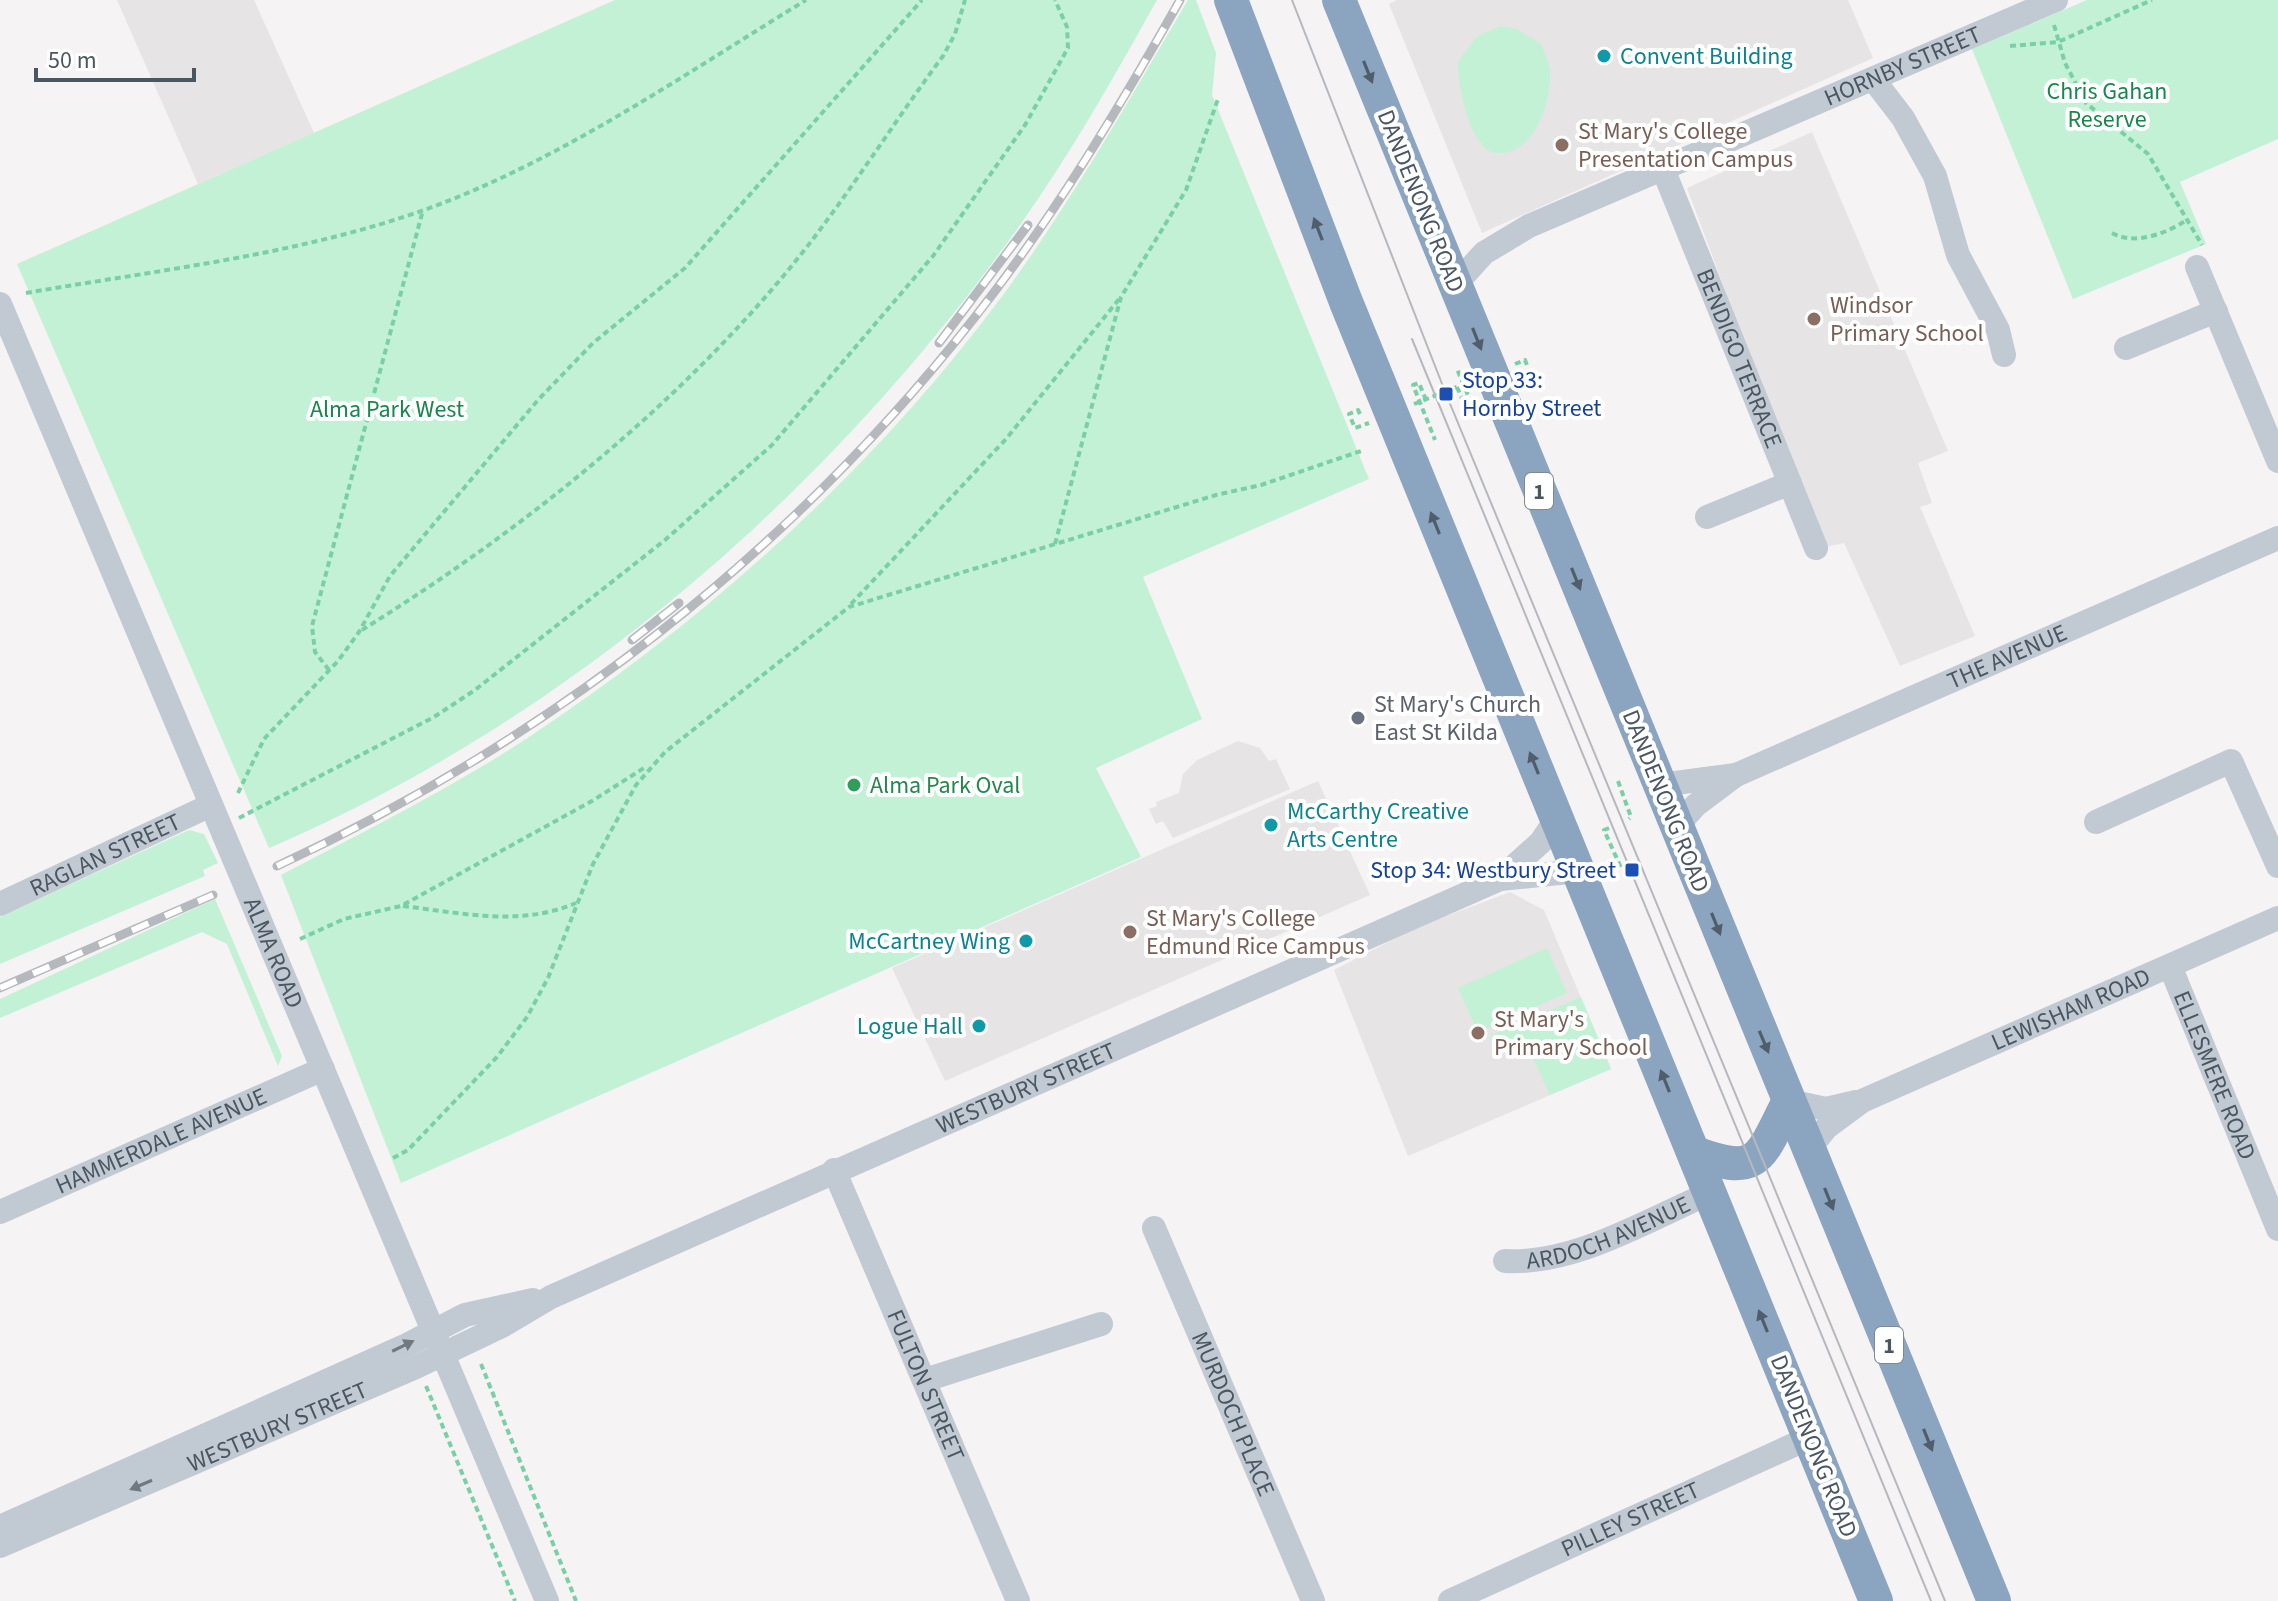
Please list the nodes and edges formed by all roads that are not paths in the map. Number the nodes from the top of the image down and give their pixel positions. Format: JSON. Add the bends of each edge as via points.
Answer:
{"nodes":[{"id":1,"x":1231,"y":0,"type":"edge"},
{"id":2,"x":1339,"y":0,"type":"edge"},
{"id":3,"x":2053,"y":2,"type":"edge"},
{"id":4,"x":1884,"y":74,"type":"junction"},
{"id":5,"x":1663,"y":169,"type":"junction"},
{"id":6,"x":2199,"y":256,"type":"road end"},
{"id":7,"x":1455,"y":285,"type":"junction"},
{"id":8,"x":0,"y":304,"type":"edge"},
{"id":9,"x":2216,"y":311,"type":"junction"},
{"id":10,"x":2126,"y":348,"type":"dead end"},
{"id":11,"x":2004,"y":355,"type":"dead end"},
{"id":12,"x":2278,"y":461,"type":"edge"},
{"id":13,"x":1790,"y":483,"type":"junction"},
{"id":14,"x":1707,"y":517,"type":"dead end"},
{"id":15,"x":2278,"y":538,"type":"edge"},
{"id":16,"x":1816,"y":548,"type":"dead end"},
{"id":17,"x":1736,"y":775,"type":"junction"},
{"id":18,"x":1649,"y":791,"type":"junction"},
{"id":19,"x":216,"y":816,"type":"junction"},
{"id":20,"x":1557,"y":818,"type":"junction"},
{"id":21,"x":2096,"y":822,"type":"dead end"},
{"id":22,"x":1677,"y":826,"type":"junction"},
{"id":23,"x":1592,"y":864,"type":"junction"},
{"id":24,"x":2278,"y":866,"type":"edge"},
{"id":25,"x":1500,"y":879,"type":"junction"},
{"id":26,"x":0,"y":904,"type":"edge"},
{"id":27,"x":2278,"y":918,"type":"edge"},
{"id":28,"x":2170,"y":966,"type":"junction"},
{"id":29,"x":323,"y":1069,"type":"junction"},
{"id":30,"x":1789,"y":1101,"type":"junction"},
{"id":31,"x":1862,"y":1101,"type":"junction"},
{"id":32,"x":1809,"y":1149,"type":"junction"},
{"id":33,"x":1695,"y":1153,"type":"junction"},
{"id":34,"x":834,"y":1170,"type":"junction"},
{"id":35,"x":1710,"y":1193,"type":"junction"},
{"id":36,"x":0,"y":1212,"type":"edge"},
{"id":37,"x":1154,"y":1228,"type":"dead end"},
{"id":38,"x":2278,"y":1229,"type":"edge"},
{"id":39,"x":1505,"y":1261,"type":"dead end"},
{"id":40,"x":551,"y":1297,"type":"junction"},
{"id":41,"x":1101,"y":1324,"type":"dead end"},
{"id":42,"x":433,"y":1330,"type":"junction"},
{"id":43,"x":443,"y":1353,"type":"junction"},
{"id":44,"x":925,"y":1380,"type":"junction"},
{"id":45,"x":1811,"y":1437,"type":"junction"},
{"id":46,"x":0,"y":1527,"type":"edge"},
{"id":47,"x":0,"y":1546,"type":"edge"},
{"id":48,"x":547,"y":1601,"type":"edge"},
{"id":49,"x":1018,"y":1601,"type":"edge"},
{"id":50,"x":1313,"y":1601,"type":"edge"},
{"id":51,"x":1450,"y":1601,"type":"edge"},
{"id":52,"x":1876,"y":1601,"type":"edge"},
{"id":53,"x":1994,"y":1601,"type":"edge"}],
"edges":[{"from":20,"to":1,"type":"highway","name":"DANDENONG ROAD","one_way":true,"via":[[1346,302]]},
{"from":2,"to":7,"type":"highway","name":"DANDENONG ROAD","number":"1","one_way":true},
{"from":3,"to":4,"type":"street","name":"HORNBY STREET"},
{"from":4,"to":5,"type":"street","name":"HORNBY STREET"},
{"from":4,"to":11,"type":"street","via":[[1935,176],[1958,255],[1998,330]]},
{"from":5,"to":7,"type":"street","name":"HORNBY STREET","via":[[1529,226],[1484,253]]},
{"from":5,"to":13,"type":"street","name":"BENDIGO TERRACE"},
{"from":6,"to":9,"type":"street"},
{"from":7,"to":18,"type":"highway","name":"DANDENONG ROAD","number":"1","one_way":true},
{"from":8,"to":19,"type":"street","name":"ALMA ROAD"},
{"from":9,"to":10,"type":"street"},
{"from":9,"to":12,"type":"street"},
{"from":13,"to":14,"type":"street"},
{"from":13,"to":16,"type":"street","name":"BENDIGO TERRACE"},
{"from":15,"to":17,"type":"street","name":"THE AVENUE"},
{"from":17,"to":18,"type":"street","name":"THE AVENUE"},
{"from":17,"to":22,"type":"street","name":"THE AVENUE"},
{"from":18,"to":22,"type":"highway","name":"DANDENONG ROAD","number":"1"},
{"from":19,"to":26,"type":"street","name":"RAGLAN STREET"},
{"from":19,"to":29,"type":"street","name":"ALMA ROAD"},
{"from":20,"to":23,"type":"highway","name":"DANDENONG ROAD"},
{"from":20,"to":25,"type":"street","name":"WESTBURY STREET","via":[[1541,842]]},
{"from":21,"to":24,"type":"street","via":[[2231,761]]},
{"from":22,"to":30,"type":"highway","name":"DANDENONG ROAD","number":"1","one_way":true},
{"from":23,"to":25,"type":"street","name":"WESTBURY STREET"},
{"from":33,"to":23,"type":"highway","name":"DANDENONG ROAD","one_way":true},
{"from":25,"to":34,"type":"street","name":"WESTBURY STREET"},
{"from":27,"to":28,"type":"street","name":"LEWISHAM ROAD"},
{"from":28,"to":31,"type":"street","name":"LEWISHAM ROAD"},
{"from":28,"to":38,"type":"street","name":"ELLESMERE ROAD"},
{"from":29,"to":36,"type":"street","name":"HAMMERDALE AVENUE"},
{"from":29,"to":42,"type":"street","name":"ALMA ROAD"},
{"from":30,"to":31,"type":"street","name":"LEWISHAM ROAD","via":[[1826,1109]]},
{"from":30,"to":32,"type":"highway","name":"DANDENONG ROAD","number":"1"},
{"from":30,"to":33,"type":"highway","via":[[1765,1147],[1750,1162],[1726,1165]]},
{"from":31,"to":32,"type":"street","name":"LEWISHAM ROAD","via":[[1827,1127]]},
{"from":32,"to":53,"type":"highway","name":"DANDENONG ROAD","number":"1","one_way":true},
{"from":33,"to":35,"type":"highway","name":"DANDENONG ROAD"},
{"from":34,"to":40,"type":"street","name":"WESTBURY STREET"},
{"from":34,"to":44,"type":"street","name":"FULTON STREET"},
{"from":35,"to":39,"type":"street","name":"ARDOCH AVENUE","via":[[1564,1254],[1527,1263]]},
{"from":45,"to":35,"type":"highway","name":"DANDENONG ROAD","one_way":true},
{"from":37,"to":50,"type":"street","name":"MURDOCH PLACE"},
{"from":40,"to":42,"type":"street","name":"WESTBURY STREET","via":[[465,1315]]},
{"from":40,"to":43,"type":"street","name":"WESTBURY STREET"},
{"from":41,"to":44,"type":"street"},
{"from":42,"to":43,"type":"street","name":"ALMA ROAD"},
{"from":46,"to":42,"type":"street","name":"WESTBURY STREET","one_way":true},
{"from":43,"to":47,"type":"street","name":"WESTBURY STREET","one_way":true},
{"from":43,"to":48,"type":"street","name":"ALMA ROAD"},
{"from":44,"to":49,"type":"street","name":"FULTON STREET"},
{"from":45,"to":51,"type":"street","name":"PILLEY STREET"},
{"from":45,"to":52,"type":"highway","name":"DANDENONG ROAD"}]}
